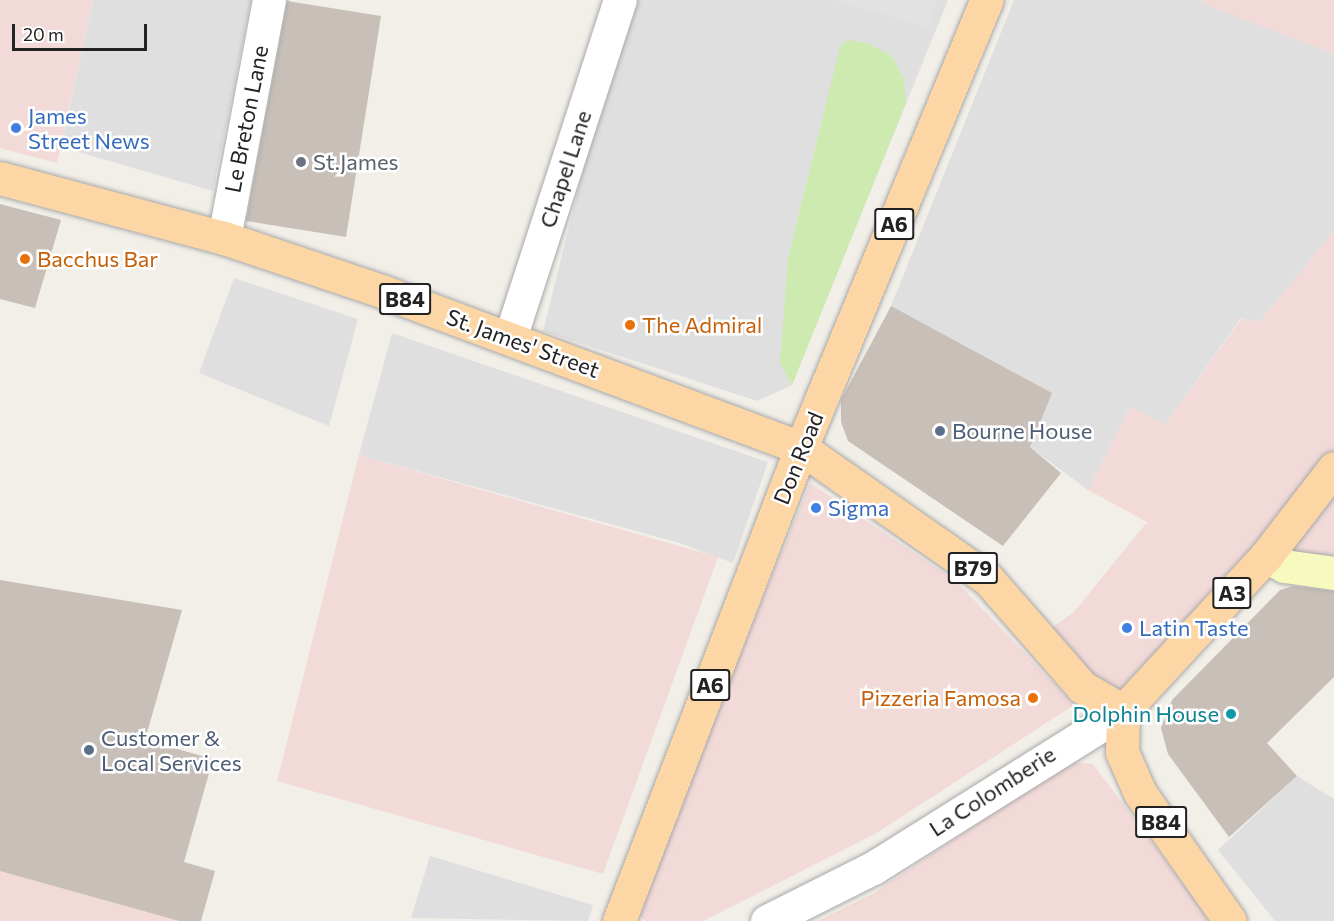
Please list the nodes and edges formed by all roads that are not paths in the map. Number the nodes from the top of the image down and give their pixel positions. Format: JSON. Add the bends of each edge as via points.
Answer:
{"nodes":[{"id":1,"x":268,"y":0,"type":"edge"},
{"id":2,"x":620,"y":0,"type":"edge"},
{"id":3,"x":987,"y":0,"type":"edge"},
{"id":4,"x":0,"y":178,"type":"edge"},
{"id":5,"x":224,"y":238,"type":"junction"},
{"id":6,"x":510,"y":338,"type":"junction"},
{"id":7,"x":801,"y":448,"type":"junction"},
{"id":8,"x":1334,"y":468,"type":"edge"},
{"id":9,"x":1266,"y":556,"type":"junction"},
{"id":10,"x":1334,"y":573,"type":"edge"},
{"id":11,"x":1123,"y":711,"type":"junction"},
{"id":12,"x":619,"y":921,"type":"edge"},
{"id":13,"x":767,"y":921,"type":"edge"},
{"id":14,"x":1230,"y":921,"type":"edge"}],
"edges":[{"from":1,"to":5,"type":"street","name":"Le Breton Lane"},
{"from":2,"to":6,"type":"street","name":"Chapel Lane"},
{"from":3,"to":7,"type":"main road","name":"Don Road","number":"A6"},
{"from":4,"to":5,"type":"main road","name":"St. James' Street","number":"B84"},
{"from":5,"to":6,"type":"main road","name":"St. James' Street","number":"B84"},
{"from":6,"to":7,"type":"main road","name":"St. James' Street","number":"B84"},
{"from":7,"to":11,"type":"main road","number":"B79","via":[[987,578],[1082,687]]},
{"from":7,"to":12,"type":"main road","name":"Don Road","number":"A6"},
{"from":8,"to":9,"type":"main road","name":"La Colomberie","number":"A3"},
{"from":9,"to":10,"type":"main road","via":[[1284,566]]},
{"from":9,"to":11,"type":"main road","name":"La Colomberie","number":"A3"},
{"from":11,"to":13,"type":"street","name":"La Colomberie","via":[[873,868]]},
{"from":11,"to":14,"type":"main road","number":"B84","via":[[1122,752],[1140,793]]}]}
